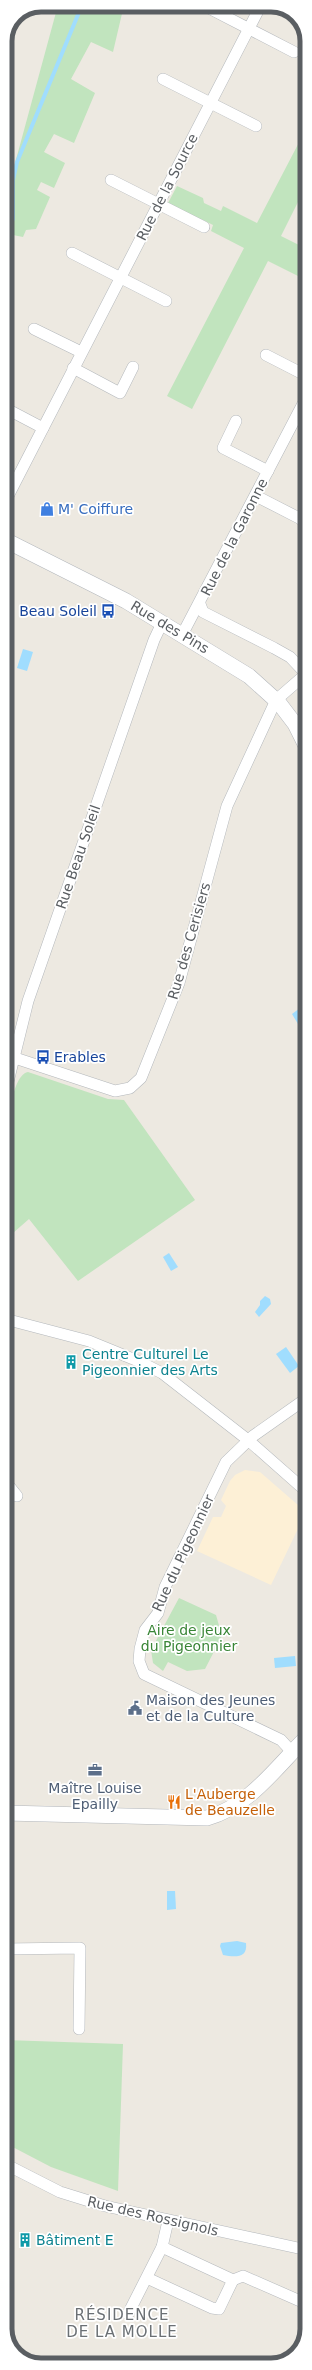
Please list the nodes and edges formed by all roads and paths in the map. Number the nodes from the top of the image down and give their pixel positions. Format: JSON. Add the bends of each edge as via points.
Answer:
{"nodes":[{"id":1,"x":217,"y":12,"type":"edge"},
{"id":2,"x":257,"y":12,"type":"edge"},
{"id":3,"x":248,"y":28,"type":"junction"},
{"id":4,"x":294,"y":52,"type":"dead end"},
{"id":5,"x":163,"y":79,"type":"dead end"},
{"id":6,"x":210,"y":103,"type":"junction"},
{"id":7,"x":256,"y":126,"type":"dead end"},
{"id":8,"x":111,"y":180,"type":"dead end"},
{"id":9,"x":159,"y":203,"type":"junction"},
{"id":10,"x":204,"y":227,"type":"dead end"},
{"id":11,"x":72,"y":253,"type":"dead end"},
{"id":12,"x":120,"y":278,"type":"junction"},
{"id":13,"x":166,"y":301,"type":"dead end"},
{"id":14,"x":34,"y":329,"type":"dead end"},
{"id":15,"x":81,"y":352,"type":"junction"},
{"id":16,"x":266,"y":355,"type":"dead end"},
{"id":17,"x":133,"y":367,"type":"dead end"},
{"id":18,"x":73,"y":368,"type":"junction"},
{"id":19,"x":300,"y":372,"type":"edge"},
{"id":20,"x":300,"y":409,"type":"edge"},
{"id":21,"x":12,"y":412,"type":"edge"},
{"id":22,"x":236,"y":421,"type":"dead end"},
{"id":23,"x":43,"y":428,"type":"junction"},
{"id":24,"x":268,"y":471,"type":"junction"},
{"id":25,"x":12,"y":488,"type":"edge"},
{"id":26,"x":256,"y":496,"type":"junction"},
{"id":27,"x":300,"y":519,"type":"edge"},
{"id":28,"x":12,"y":544,"type":"edge"},
{"id":29,"x":200,"y":604,"type":"junction"},
{"id":30,"x":162,"y":623,"type":"junction"},
{"id":31,"x":182,"y":635,"type":"junction"},
{"id":32,"x":300,"y":667,"type":"edge"},
{"id":33,"x":300,"y":680,"type":"edge"},
{"id":34,"x":276,"y":700,"type":"junction"},
{"id":35,"x":300,"y":734,"type":"edge"},
{"id":36,"x":15,"y":1058,"type":"junction"},
{"id":37,"x":12,"y":1069,"type":"edge"},
{"id":38,"x":12,"y":1321,"type":"edge"},
{"id":39,"x":300,"y":1403,"type":"edge"},
{"id":40,"x":248,"y":1440,"type":"junction"},
{"id":41,"x":300,"y":1486,"type":"edge"},
{"id":42,"x":12,"y":1490,"type":"edge"},
{"id":43,"x":17,"y":1496,"type":"dead end"},
{"id":44,"x":300,"y":1744,"type":"edge"},
{"id":45,"x":292,"y":1752,"type":"junction"},
{"id":46,"x":12,"y":1813,"type":"edge"},
{"id":47,"x":12,"y":1949,"type":"edge"},
{"id":48,"x":79,"y":2029,"type":"dead end"},
{"id":49,"x":12,"y":2168,"type":"edge"},
{"id":50,"x":168,"y":2221,"type":"junction"},
{"id":51,"x":162,"y":2247,"type":"junction"},
{"id":52,"x":300,"y":2249,"type":"edge"},
{"id":53,"x":147,"y":2278,"type":"junction"},
{"id":54,"x":233,"y":2280,"type":"junction"},
{"id":55,"x":300,"y":2301,"type":"edge"},
{"id":56,"x":128,"y":2314,"type":"dead end"}],
"edges":[{"from":1,"to":3,"type":"street"},
{"from":2,"to":3,"type":"street","name":"Rue de la Source"},
{"from":3,"to":4,"type":"street"},
{"from":3,"to":6,"type":"street","name":"Rue de la Source"},
{"from":5,"to":6,"type":"street"},
{"from":6,"to":7,"type":"street"},
{"from":6,"to":9,"type":"street","name":"Rue de la Source"},
{"from":8,"to":9,"type":"street"},
{"from":9,"to":10,"type":"street"},
{"from":9,"to":12,"type":"street","name":"Rue de la Source"},
{"from":11,"to":12,"type":"street"},
{"from":12,"to":13,"type":"street"},
{"from":12,"to":15,"type":"street","name":"Rue de la Source"},
{"from":14,"to":15,"type":"street"},
{"from":15,"to":18,"type":"street","name":"Rue de la Source"},
{"from":16,"to":19,"type":"street"},
{"from":17,"to":18,"type":"street","via":[[120,392]]},
{"from":18,"to":23,"type":"street","name":"Rue de la Source"},
{"from":20,"to":24,"type":"street","name":"Rue de la Garonne"},
{"from":21,"to":23,"type":"street"},
{"from":22,"to":24,"type":"street","name":"Rue de la Garonne","via":[[223,448]]},
{"from":23,"to":25,"type":"street","name":"Rue de la Source"},
{"from":24,"to":26,"type":"street","name":"Rue de la Garonne"},
{"from":26,"to":27,"type":"street"},
{"from":26,"to":29,"type":"street","name":"Rue de la Garonne"},
{"from":28,"to":30,"type":"street","name":"Rue des Pins","via":[[101,588]]},
{"from":29,"to":31,"type":"street","name":"Rue de la Garonne"},
{"from":29,"to":32,"type":"street","via":[[203,612],[290,657]]},
{"from":30,"to":31,"type":"street","name":"Rue des Pins"},
{"from":30,"to":36,"type":"street","name":"Rue Beau Soleil","via":[[28,1002]]},
{"from":31,"to":34,"type":"street","name":"Rue des Pins","via":[[249,676]]},
{"from":33,"to":34,"type":"street"},
{"from":34,"to":35,"type":"street","name":"Rue des Pins"},
{"from":34,"to":36,"type":"street","name":"Rue des Cerisiers","via":[[227,806],[179,983],[141,1078],[130,1088],[115,1091]]},
{"from":36,"to":37,"type":"street","name":"Rue Beau Soleil"},
{"from":38,"to":40,"type":"street","via":[[89,1341],[138,1361],[179,1384]]},
{"from":39,"to":40,"type":"street","name":"Rue du Pigeonnier"},
{"from":40,"to":41,"type":"street"},
{"from":40,"to":45,"type":"street","name":"Rue du Pigeonnier","via":[[226,1462],[165,1587],[158,1613],[145,1630],[139,1661],[144,1674],[281,1740]]},
{"from":42,"to":43,"type":"street"},
{"from":44,"to":45,"type":"street"},
{"from":45,"to":46,"type":"street","via":[[241,1803],[224,1813],[207,1818]]},
{"from":47,"to":48,"type":"street","via":[[80,1948]]},
{"from":49,"to":50,"type":"street","name":"Rue des Rossignols","via":[[60,2192]]},
{"from":50,"to":51,"type":"street"},
{"from":50,"to":52,"type":"street","name":"Rue des Rossignols"},
{"from":51,"to":53,"type":"street"},
{"from":51,"to":54,"type":"street"},
{"from":53,"to":54,"type":"street","via":[[212,2308],[219,2308]]},
{"from":53,"to":56,"type":"street"},
{"from":54,"to":55,"type":"street","via":[[243,2276]]}]}
